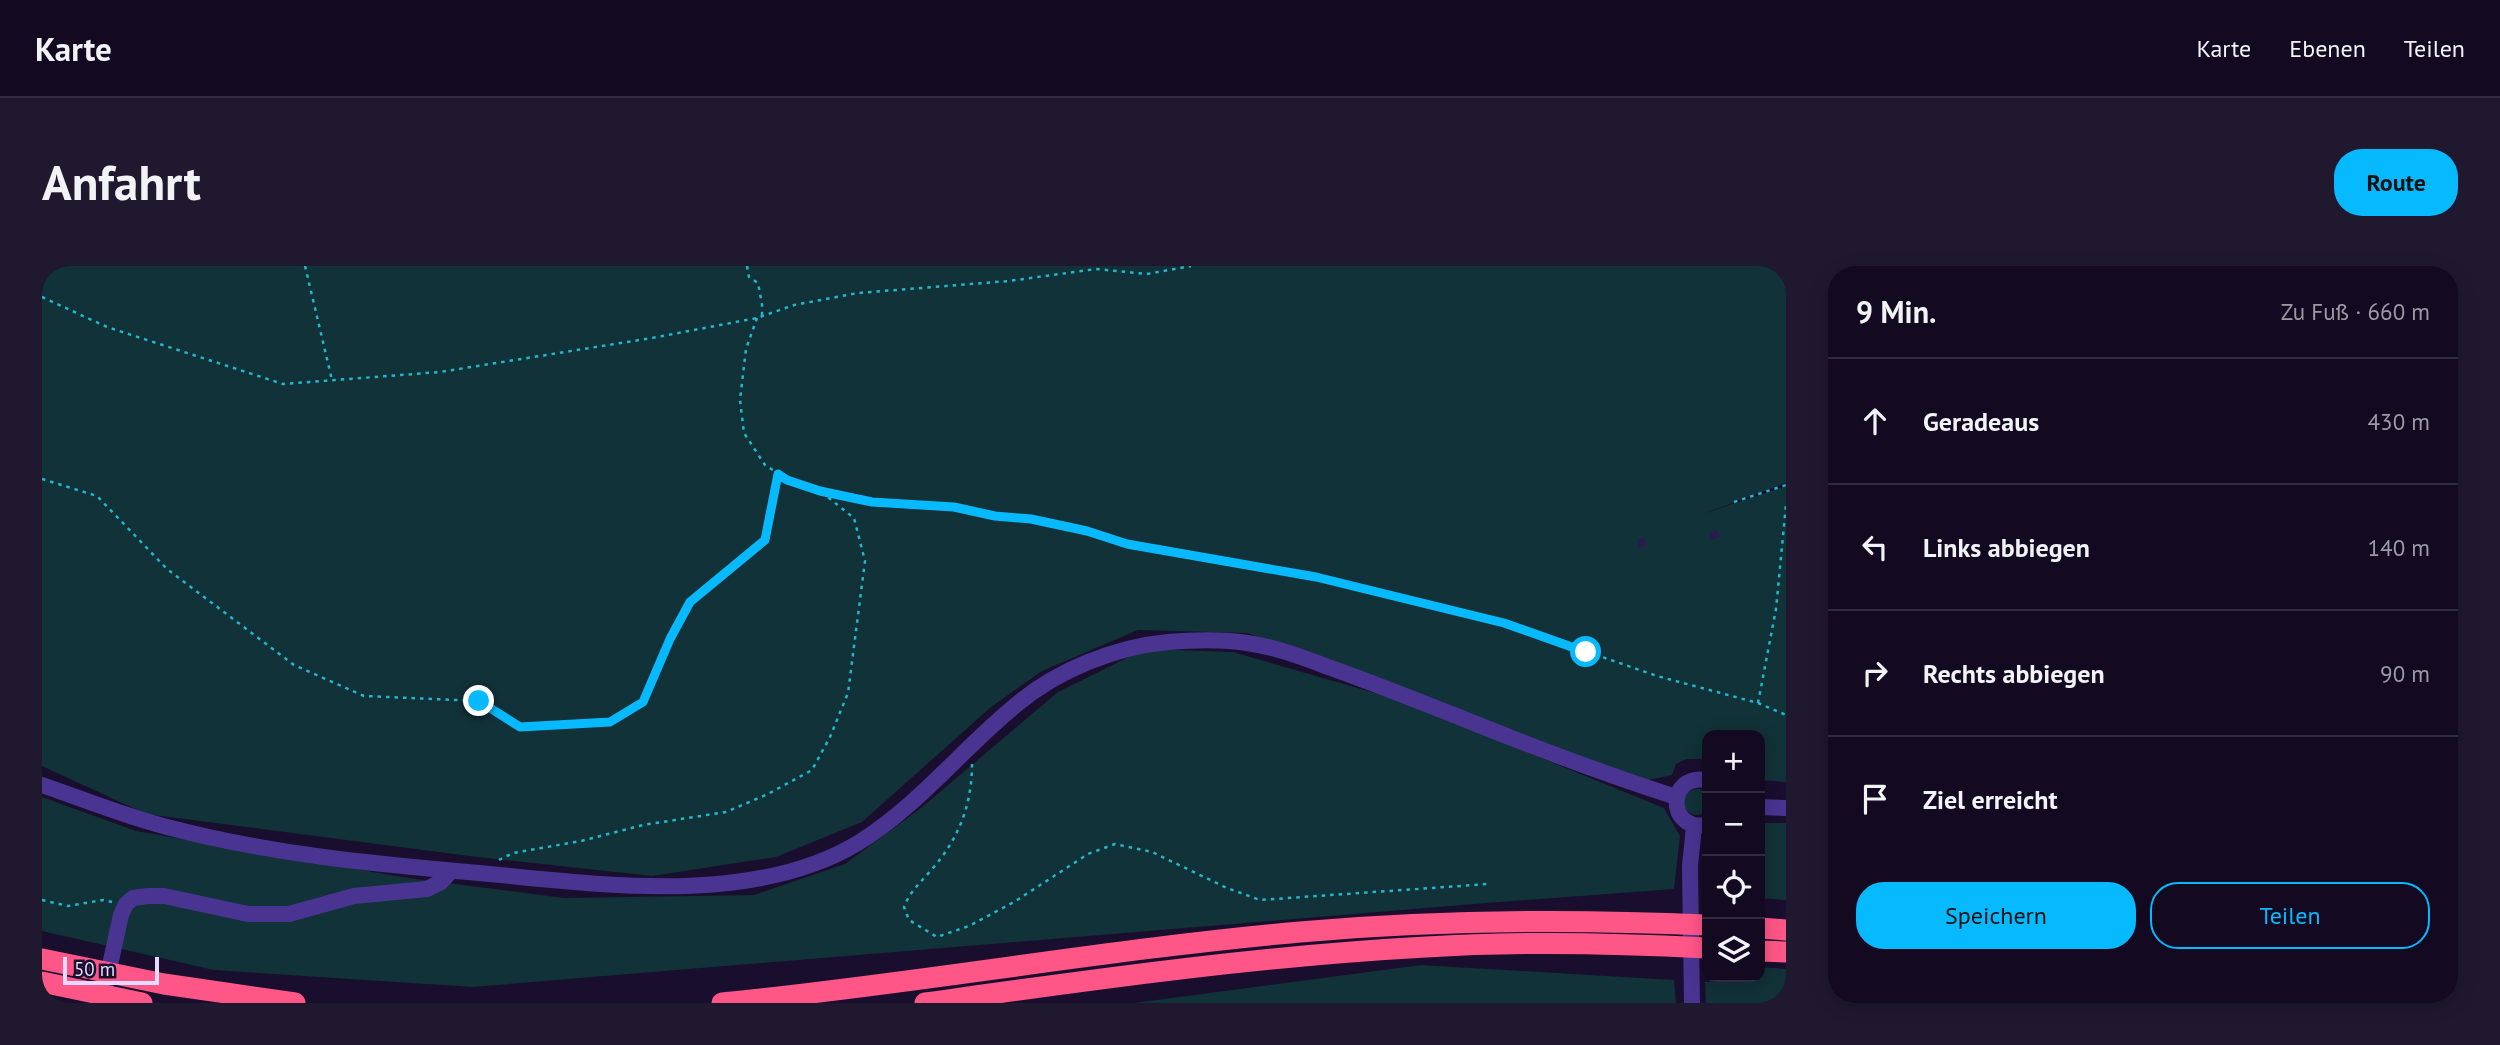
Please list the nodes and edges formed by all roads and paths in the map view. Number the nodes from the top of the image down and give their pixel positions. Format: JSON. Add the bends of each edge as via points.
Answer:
{"nodes":[{"id":1,"x":305,"y":266,"type":"edge"},
{"id":2,"x":747,"y":266,"type":"edge"},
{"id":3,"x":1191,"y":266,"type":"edge"},
{"id":4,"x":1096,"y":267,"type":"edge"},
{"id":5,"x":42,"y":297,"type":"edge"},
{"id":6,"x":760,"y":318,"type":"junction"},
{"id":7,"x":332,"y":380,"type":"junction"},
{"id":8,"x":778,"y":474,"type":"junction"},
{"id":9,"x":42,"y":479,"type":"edge"},
{"id":10,"x":1786,"y":485,"type":"edge"},
{"id":11,"x":820,"y":491,"type":"junction"},
{"id":12,"x":1734,"y":502,"type":"dead end"},
{"id":13,"x":1786,"y":505,"type":"edge"},
{"id":14,"x":1758,"y":703,"type":"junction"},
{"id":15,"x":1786,"y":715,"type":"edge"},
{"id":16,"x":973,"y":744,"type":"junction"},
{"id":17,"x":1702,"y":780,"type":"edge"},
{"id":18,"x":42,"y":785,"type":"edge"},
{"id":19,"x":1676,"y":797,"type":"junction"},
{"id":20,"x":1765,"y":807,"type":"edge"},
{"id":21,"x":1786,"y":808,"type":"edge"},
{"id":22,"x":1701,"y":826,"type":"edge"},
{"id":23,"x":451,"y":871,"type":"junction"},
{"id":24,"x":491,"y":874,"type":"junction"},
{"id":25,"x":1488,"y":884,"type":"dead end"},
{"id":26,"x":42,"y":900,"type":"edge"},
{"id":27,"x":126,"y":904,"type":"junction"},
{"id":28,"x":1702,"y":925,"type":"edge"},
{"id":29,"x":1765,"y":928,"type":"edge"},
{"id":30,"x":1786,"y":930,"type":"edge"},
{"id":31,"x":1702,"y":948,"type":"edge"},
{"id":32,"x":1765,"y":951,"type":"edge"},
{"id":33,"x":1786,"y":952,"type":"edge"},
{"id":34,"x":42,"y":959,"type":"edge"},
{"id":35,"x":42,"y":982,"type":"edge"},
{"id":36,"x":102,"y":1003,"type":"edge"},
{"id":37,"x":142,"y":1003,"type":"edge"},
{"id":38,"x":295,"y":1003,"type":"edge"},
{"id":39,"x":722,"y":1003,"type":"edge"},
{"id":40,"x":925,"y":1003,"type":"edge"},
{"id":41,"x":1692,"y":1003,"type":"edge"}],
"edges":[{"from":1,"to":7,"type":"path"},
{"from":2,"to":6,"type":"path","via":[[749,277],[758,283]]},
{"from":3,"to":4,"type":"path","via":[[1147,274]]},
{"from":4,"to":6,"type":"path","via":[[1009,281],[858,293],[794,305]]},
{"from":5,"to":7,"type":"path","via":[[107,327],[283,384]]},
{"from":6,"to":7,"type":"path","via":[[440,372]]},
{"from":6,"to":8,"type":"path","via":[[746,349],[740,400],[744,433],[765,465]]},
{"from":8,"to":9,"type":"path","via":[[765,540],[690,602],[643,702],[610,722],[520,727],[479,701],[364,696],[294,665],[167,569],[97,496]]},
{"from":8,"to":11,"type":"path"},
{"from":10,"to":12,"type":"path"},
{"from":11,"to":14,"type":"path","via":[[872,502],[954,507],[1031,519],[1127,544],[1328,580],[1504,623],[1657,676]]},
{"from":11,"to":24,"type":"path","via":[[854,518],[865,561],[848,693],[812,770],[726,812],[513,853],[500,858]]},
{"from":13,"to":14,"type":"path","via":[[1776,609]]},
{"from":14,"to":15,"type":"path"},
{"from":16,"to":19,"type":"street","via":[[1019,702],[1075,668],[1164,643],[1245,642],[1289,652],[1559,757]]},
{"from":16,"to":24,"type":"street","via":[[879,828],[828,860],[796,870],[755,880],[661,886]]},
{"from":16,"to":25,"type":"path","via":[[972,785],[965,816],[955,838],[908,895],[904,907],[909,920],[937,937],[980,920],[1088,853],[1115,844],[1152,852],[1260,900]]},
{"from":17,"to":19,"type":"street","via":[[1686,783]]},
{"from":18,"to":23,"type":"street","via":[[164,826],[236,843]]},
{"from":19,"to":22,"type":"street","via":[[1682,819]]},
{"from":20,"to":21,"type":"street"},
{"from":22,"to":41,"type":"street","via":[[1690,866]]},
{"from":23,"to":24,"type":"street"},
{"from":23,"to":27,"type":"street","via":[[428,889],[354,897],[289,914],[248,914],[164,896],[133,898]]},
{"from":26,"to":27,"type":"path","via":[[68,906],[103,900]]},
{"from":27,"to":36,"type":"street"},
{"from":28,"to":39,"type":"highway","via":[[1525,921],[1300,932]]},
{"from":29,"to":30,"type":"highway"},
{"from":31,"to":40,"type":"highway","via":[[1560,943],[1401,948],[1202,966]]},
{"from":32,"to":33,"type":"highway"},
{"from":34,"to":38,"type":"highway","via":[[164,984]]},
{"from":35,"to":37,"type":"highway"}]}
